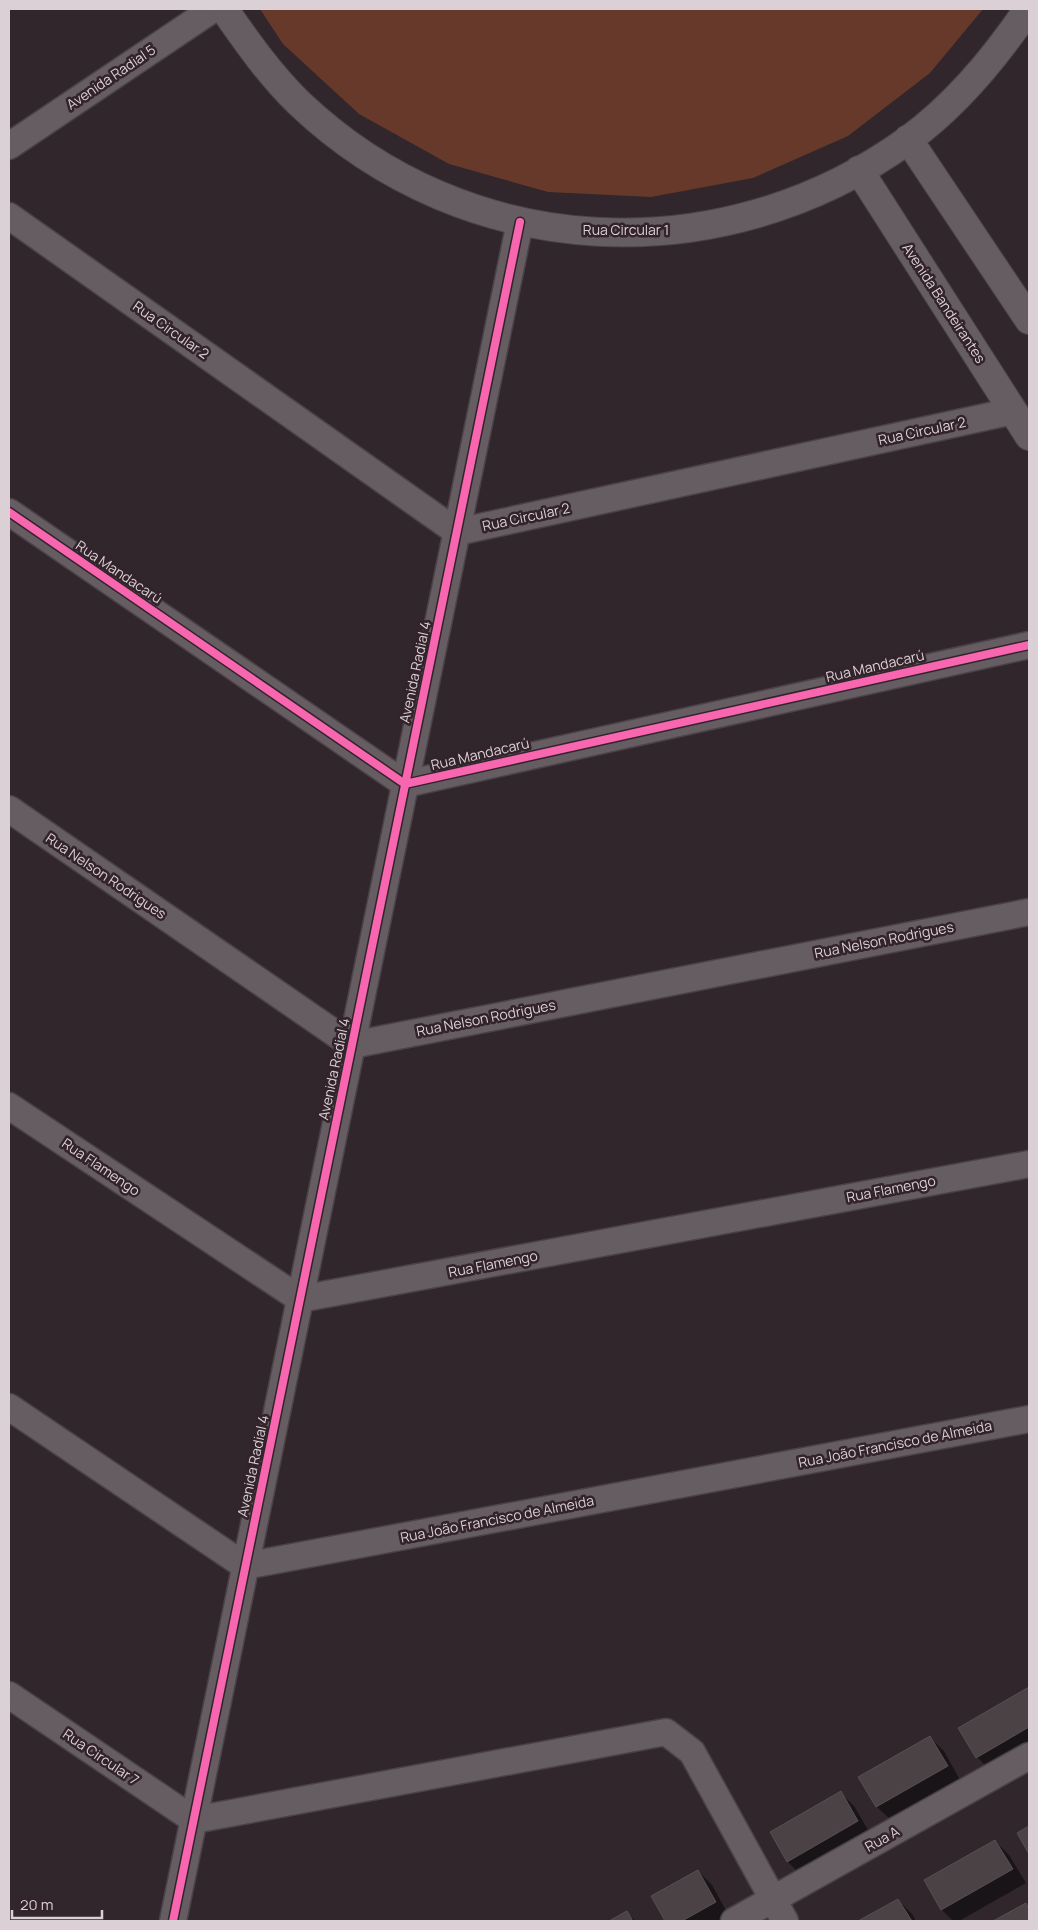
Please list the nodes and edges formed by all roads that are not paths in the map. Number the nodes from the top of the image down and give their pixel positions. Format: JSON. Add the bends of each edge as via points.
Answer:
{"nodes":[{"id":1,"x":213,"y":9,"type":"edge"},
{"id":2,"x":224,"y":9,"type":"edge"},
{"id":3,"x":1028,"y":9,"type":"edge"},
{"id":4,"x":908,"y":139,"type":"junction"},
{"id":5,"x":9,"y":146,"type":"edge"},
{"id":6,"x":859,"y":170,"type":"junction"},
{"id":7,"x":9,"y":216,"type":"edge"},
{"id":8,"x":520,"y":222,"type":"junction"},
{"id":9,"x":1029,"y":320,"type":"edge"},
{"id":10,"x":1013,"y":411,"type":"junction"},
{"id":11,"x":1029,"y":436,"type":"edge"},
{"id":12,"x":9,"y":512,"type":"edge"},
{"id":13,"x":456,"y":532,"type":"junction"},
{"id":14,"x":1029,"y":644,"type":"edge"},
{"id":15,"x":405,"y":784,"type":"junction"},
{"id":16,"x":9,"y":809,"type":"edge"},
{"id":17,"x":1029,"y":912,"type":"edge"},
{"id":18,"x":352,"y":1044,"type":"junction"},
{"id":19,"x":9,"y":1106,"type":"edge"},
{"id":20,"x":1029,"y":1164,"type":"edge"},
{"id":21,"x":300,"y":1299,"type":"junction"},
{"id":22,"x":9,"y":1406,"type":"edge"},
{"id":23,"x":1029,"y":1418,"type":"edge"},
{"id":24,"x":245,"y":1566,"type":"junction"},
{"id":25,"x":9,"y":1695,"type":"edge"},
{"id":26,"x":1029,"y":1756,"type":"edge"},
{"id":27,"x":194,"y":1820,"type":"junction"},
{"id":28,"x":779,"y":1910,"type":"edge"},
{"id":29,"x":173,"y":1921,"type":"edge"},
{"id":30,"x":734,"y":1921,"type":"edge"}],
"edges":[{"from":1,"to":5,"type":"street","name":"Avenida Radial 5"},
{"from":2,"to":8,"type":"street","name":"Rua Circular 1","via":[[256,55],[299,103],[348,143],[402,177],[451,200]]},
{"from":3,"to":4,"type":"street","name":"Rua Circular 1","via":[[1003,46],[959,96]]},
{"from":4,"to":6,"type":"street","name":"Rua Circular 1"},
{"from":4,"to":9,"type":"street"},
{"from":6,"to":8,"type":"street","name":"Rua Circular 1","via":[[785,206],[720,224],[654,232],[586,232]]},
{"from":6,"to":10,"type":"street","name":"Avenida Bandeirantes"},
{"from":7,"to":13,"type":"street","name":"Rua Circular 2"},
{"from":8,"to":13,"type":"street","name":"Avenida Radial 4"},
{"from":10,"to":11,"type":"street","name":"Avenida Bandeirantes"},
{"from":10,"to":13,"type":"street","name":"Rua Circular 2"},
{"from":12,"to":15,"type":"street","name":"Rua Mandacarú"},
{"from":13,"to":15,"type":"street","name":"Avenida Radial 4"},
{"from":14,"to":15,"type":"street","name":"Rua Mandacarú"},
{"from":15,"to":18,"type":"street","name":"Avenida Radial 4"},
{"from":16,"to":18,"type":"street","name":"Rua Nelson Rodrigues"},
{"from":17,"to":18,"type":"street","name":"Rua Nelson Rodrigues"},
{"from":18,"to":21,"type":"street","name":"Avenida Radial 4"},
{"from":19,"to":21,"type":"street","name":"Rua Flamengo"},
{"from":20,"to":21,"type":"street","name":"Rua Flamengo"},
{"from":21,"to":24,"type":"street","name":"Avenida Radial 4"},
{"from":22,"to":24,"type":"street"},
{"from":23,"to":24,"type":"street","name":"Rua João Francisco de Almeida"},
{"from":24,"to":27,"type":"street","name":"Avenida Radial 4"},
{"from":25,"to":27,"type":"street","name":"Rua Circular 7"},
{"from":26,"to":28,"type":"street","name":"Rua A"},
{"from":27,"to":28,"type":"street","via":[[666,1732],[692,1752]]},
{"from":27,"to":29,"type":"street","name":"Avenida Radial 4"},
{"from":28,"to":30,"type":"street","name":"Rua A"}]}
